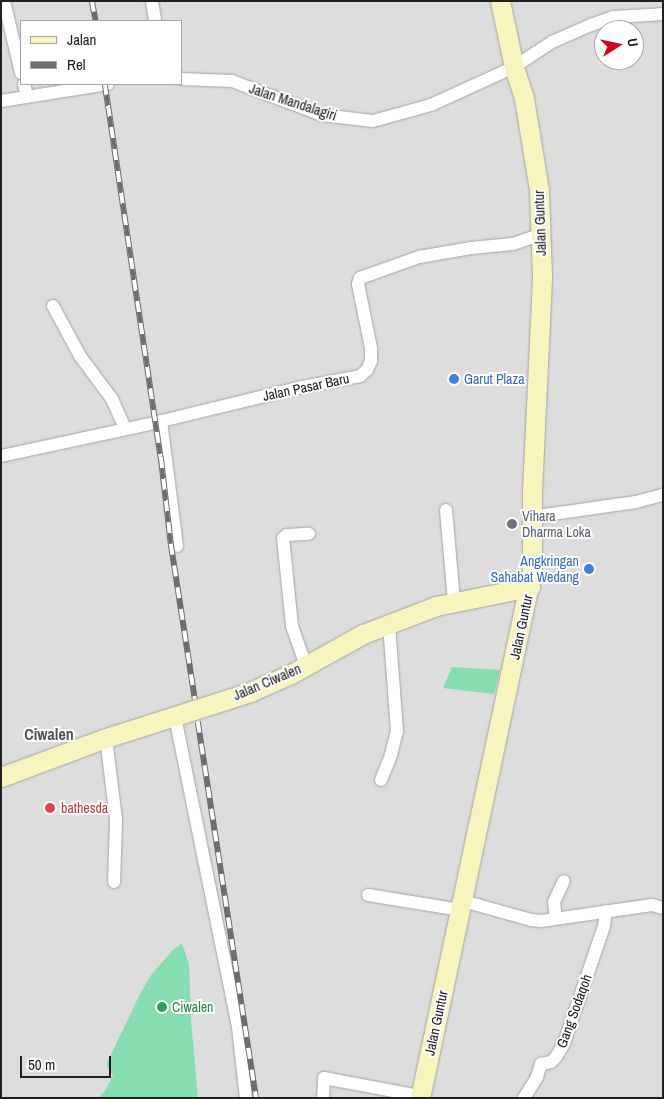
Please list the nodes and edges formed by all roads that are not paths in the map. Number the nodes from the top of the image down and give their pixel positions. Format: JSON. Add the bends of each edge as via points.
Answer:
{"nodes":[{"id":1,"x":4,"y":1,"type":"edge"},
{"id":2,"x":152,"y":1,"type":"edge"},
{"id":3,"x":500,"y":1,"type":"edge"},
{"id":4,"x":663,"y":14,"type":"edge"},
{"id":5,"x":155,"y":20,"type":"edge"},
{"id":6,"x":514,"y":67,"type":"junction"},
{"id":7,"x":20,"y":69,"type":"edge"},
{"id":8,"x":182,"y":79,"type":"edge"},
{"id":9,"x":94,"y":85,"type":"edge"},
{"id":10,"x":26,"y":90,"type":"edge"},
{"id":11,"x":1,"y":101,"type":"edge"},
{"id":12,"x":542,"y":234,"type":"junction"},
{"id":13,"x":53,"y":306,"type":"dead end"},
{"id":14,"x":167,"y":420,"type":"junction"},
{"id":15,"x":125,"y":428,"type":"junction"},
{"id":16,"x":1,"y":456,"type":"edge"},
{"id":17,"x":663,"y":495,"type":"edge"},
{"id":18,"x":446,"y":510,"type":"dead end"},
{"id":19,"x":531,"y":517,"type":"junction"},
{"id":20,"x":309,"y":534,"type":"dead end"},
{"id":21,"x":177,"y":546,"type":"dead end"},
{"id":22,"x":530,"y":587,"type":"junction"},
{"id":23,"x":454,"y":601,"type":"junction"},
{"id":24,"x":389,"y":625,"type":"junction"},
{"id":25,"x":306,"y":666,"type":"junction"},
{"id":26,"x":175,"y":717,"type":"junction"},
{"id":27,"x":106,"y":738,"type":"junction"},
{"id":28,"x":1,"y":777,"type":"edge"},
{"id":29,"x":381,"y":780,"type":"dead end"},
{"id":30,"x":564,"y":881,"type":"dead end"},
{"id":31,"x":114,"y":882,"type":"dead end"},
{"id":32,"x":368,"y":895,"type":"dead end"},
{"id":33,"x":462,"y":905,"type":"junction"},
{"id":34,"x":663,"y":908,"type":"edge"},
{"id":35,"x":606,"y":911,"type":"junction"},
{"id":36,"x":556,"y":918,"type":"junction"},
{"id":37,"x":420,"y":1097,"type":"edge"},
{"id":38,"x":246,"y":1098,"type":"edge"},
{"id":39,"x":323,"y":1098,"type":"edge"},
{"id":40,"x":524,"y":1098,"type":"edge"}],
"edges":[{"from":1,"to":7,"type":"street"},
{"from":2,"to":5,"type":"street"},
{"from":3,"to":6,"type":"street","name":"Jalan Guntur"},
{"from":4,"to":6,"type":"street","name":"Jalan Mandalagiri","via":[[613,17],[552,42]]},
{"from":6,"to":8,"type":"street","name":"Jalan Mandalagiri","via":[[431,106],[373,121],[322,115],[232,82]]},
{"from":6,"to":12,"type":"street","name":"Jalan Guntur","via":[[534,146]]},
{"from":9,"to":10,"type":"street"},
{"from":10,"to":11,"type":"street"},
{"from":12,"to":14,"type":"street","name":"Jalan Pasar Baru","via":[[513,244],[419,257],[360,278],[358,284],[371,361],[360,376]]},
{"from":12,"to":19,"type":"street","name":"Jalan Guntur"},
{"from":13,"to":15,"type":"street","via":[[80,356],[112,399]]},
{"from":14,"to":15,"type":"street"},
{"from":14,"to":21,"type":"street"},
{"from":15,"to":16,"type":"street"},
{"from":17,"to":19,"type":"street"},
{"from":18,"to":23,"type":"street"},
{"from":19,"to":22,"type":"street","name":"Jalan Guntur"},
{"from":20,"to":25,"type":"street","via":[[283,538],[292,626]]},
{"from":22,"to":23,"type":"street","name":"Jalan Ciwalen"},
{"from":22,"to":33,"type":"street","name":"Jalan Guntur"},
{"from":23,"to":24,"type":"street","name":"Jalan Ciwalen"},
{"from":24,"to":25,"type":"street","name":"Jalan Ciwalen","via":[[363,634]]},
{"from":24,"to":29,"type":"street","via":[[397,731]]},
{"from":25,"to":26,"type":"street","name":"Jalan Ciwalen","via":[[250,692]]},
{"from":26,"to":27,"type":"street","name":"Jalan Ciwalen"},
{"from":26,"to":38,"type":"street","via":[[238,1027]]},
{"from":27,"to":28,"type":"street","name":"Jalan Ciwalen"},
{"from":27,"to":31,"type":"street","via":[[116,820]]},
{"from":30,"to":36,"type":"street","via":[[554,902]]},
{"from":32,"to":33,"type":"street"},
{"from":33,"to":36,"type":"street","via":[[531,920]]},
{"from":33,"to":37,"type":"street","name":"Jalan Guntur"},
{"from":34,"to":35,"type":"street","via":[[652,905]]},
{"from":35,"to":36,"type":"street"},
{"from":35,"to":40,"type":"street","name":"Gang Sodaqoh","via":[[604,926],[564,1043],[551,1062],[541,1064]]},
{"from":37,"to":39,"type":"street","via":[[324,1078]]}]}
